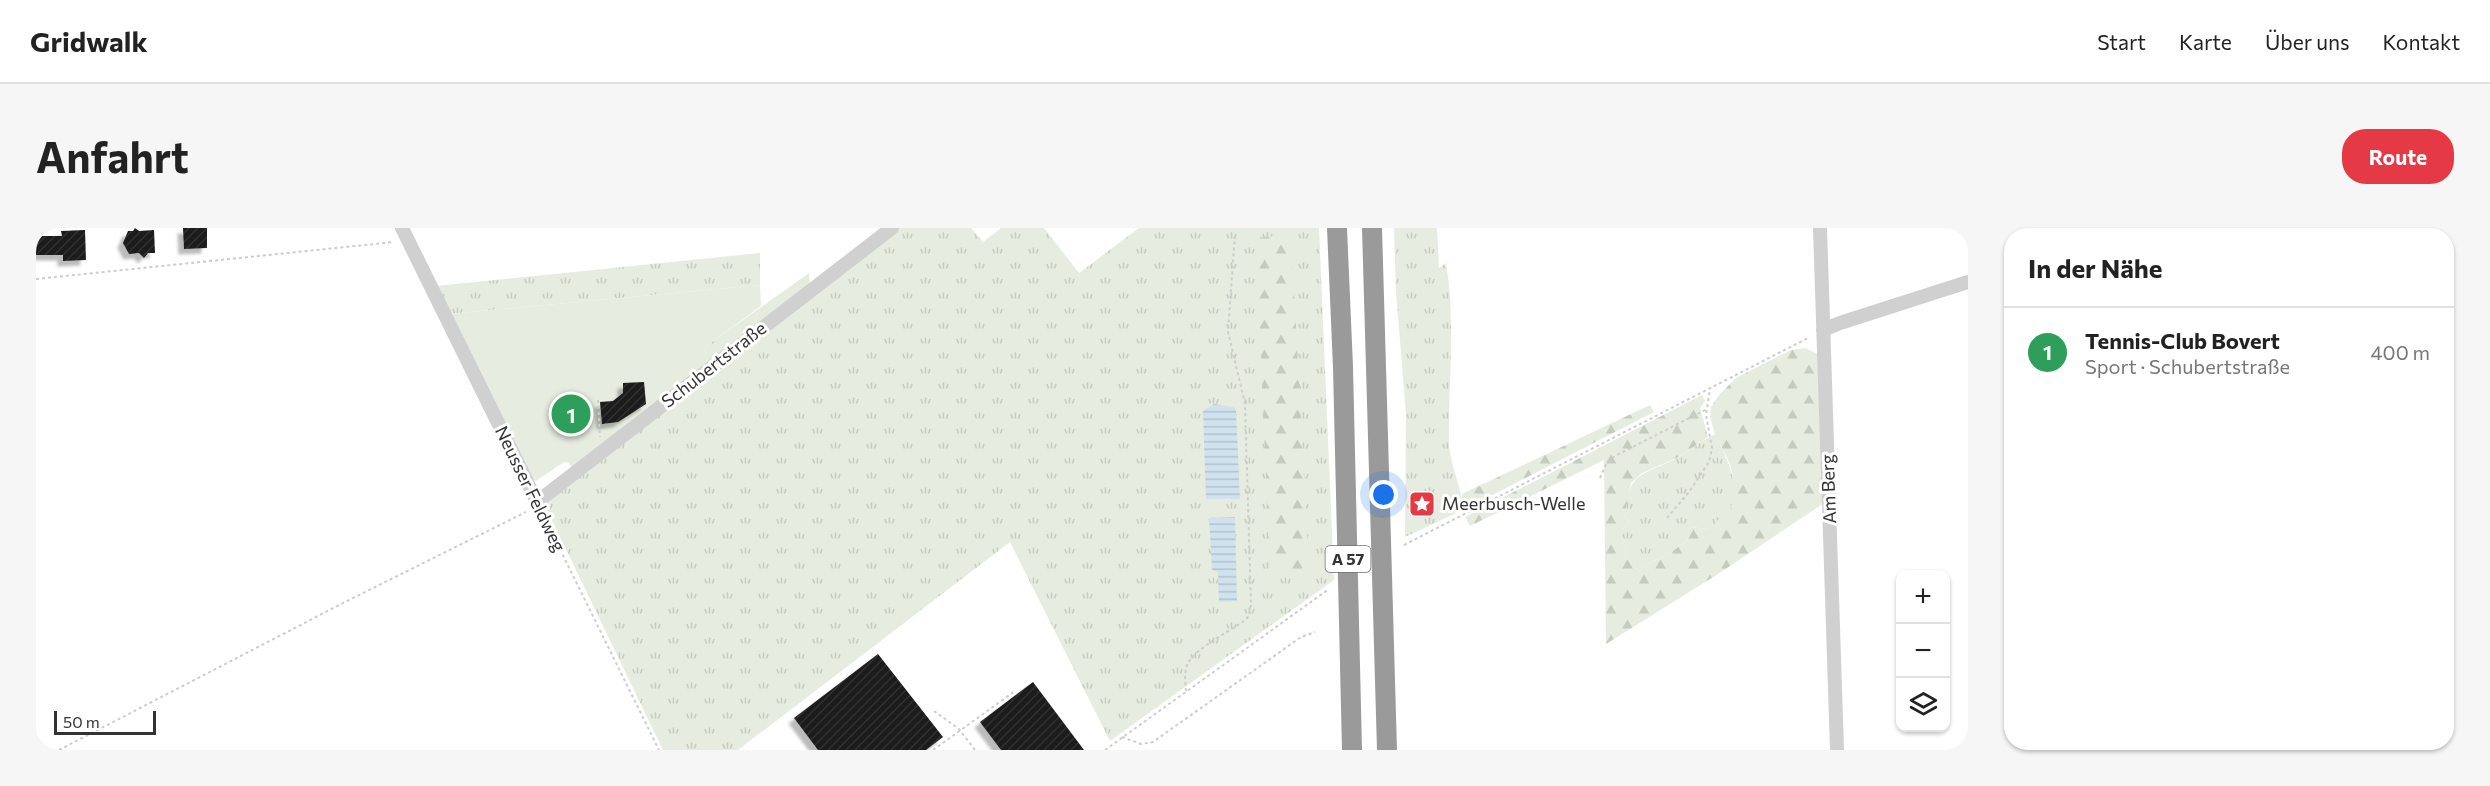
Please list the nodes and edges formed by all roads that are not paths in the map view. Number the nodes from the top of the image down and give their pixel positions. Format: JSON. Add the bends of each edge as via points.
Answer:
{"nodes":[{"id":1,"x":892,"y":228,"type":"edge"},
{"id":2,"x":1337,"y":228,"type":"edge"},
{"id":3,"x":1372,"y":228,"type":"edge"},
{"id":4,"x":1820,"y":228,"type":"edge"},
{"id":5,"x":879,"y":233,"type":"edge"},
{"id":6,"x":405,"y":234,"type":"edge"},
{"id":7,"x":1968,"y":282,"type":"edge"},
{"id":8,"x":1823,"y":330,"type":"junction"},
{"id":9,"x":538,"y":504,"type":"joint"},
{"id":10,"x":1352,"y":750,"type":"edge"},
{"id":11,"x":1387,"y":750,"type":"edge"},
{"id":12,"x":1837,"y":750,"type":"edge"}],
"edges":[{"from":1,"to":5,"type":"street","name":"Schubertstraße"},
{"from":2,"to":10,"type":"highway","number":"A 57"},
{"from":3,"to":11,"type":"highway","number":"A 57"},
{"from":4,"to":8,"type":"street","name":"Am Berg"},
{"from":5,"to":9,"type":"street","name":"Schubertstraße"},
{"from":6,"to":9,"type":"street","name":"Neusser Feldweg"},
{"from":7,"to":8,"type":"street"},
{"from":8,"to":12,"type":"street","name":"Am Berg"}]}
